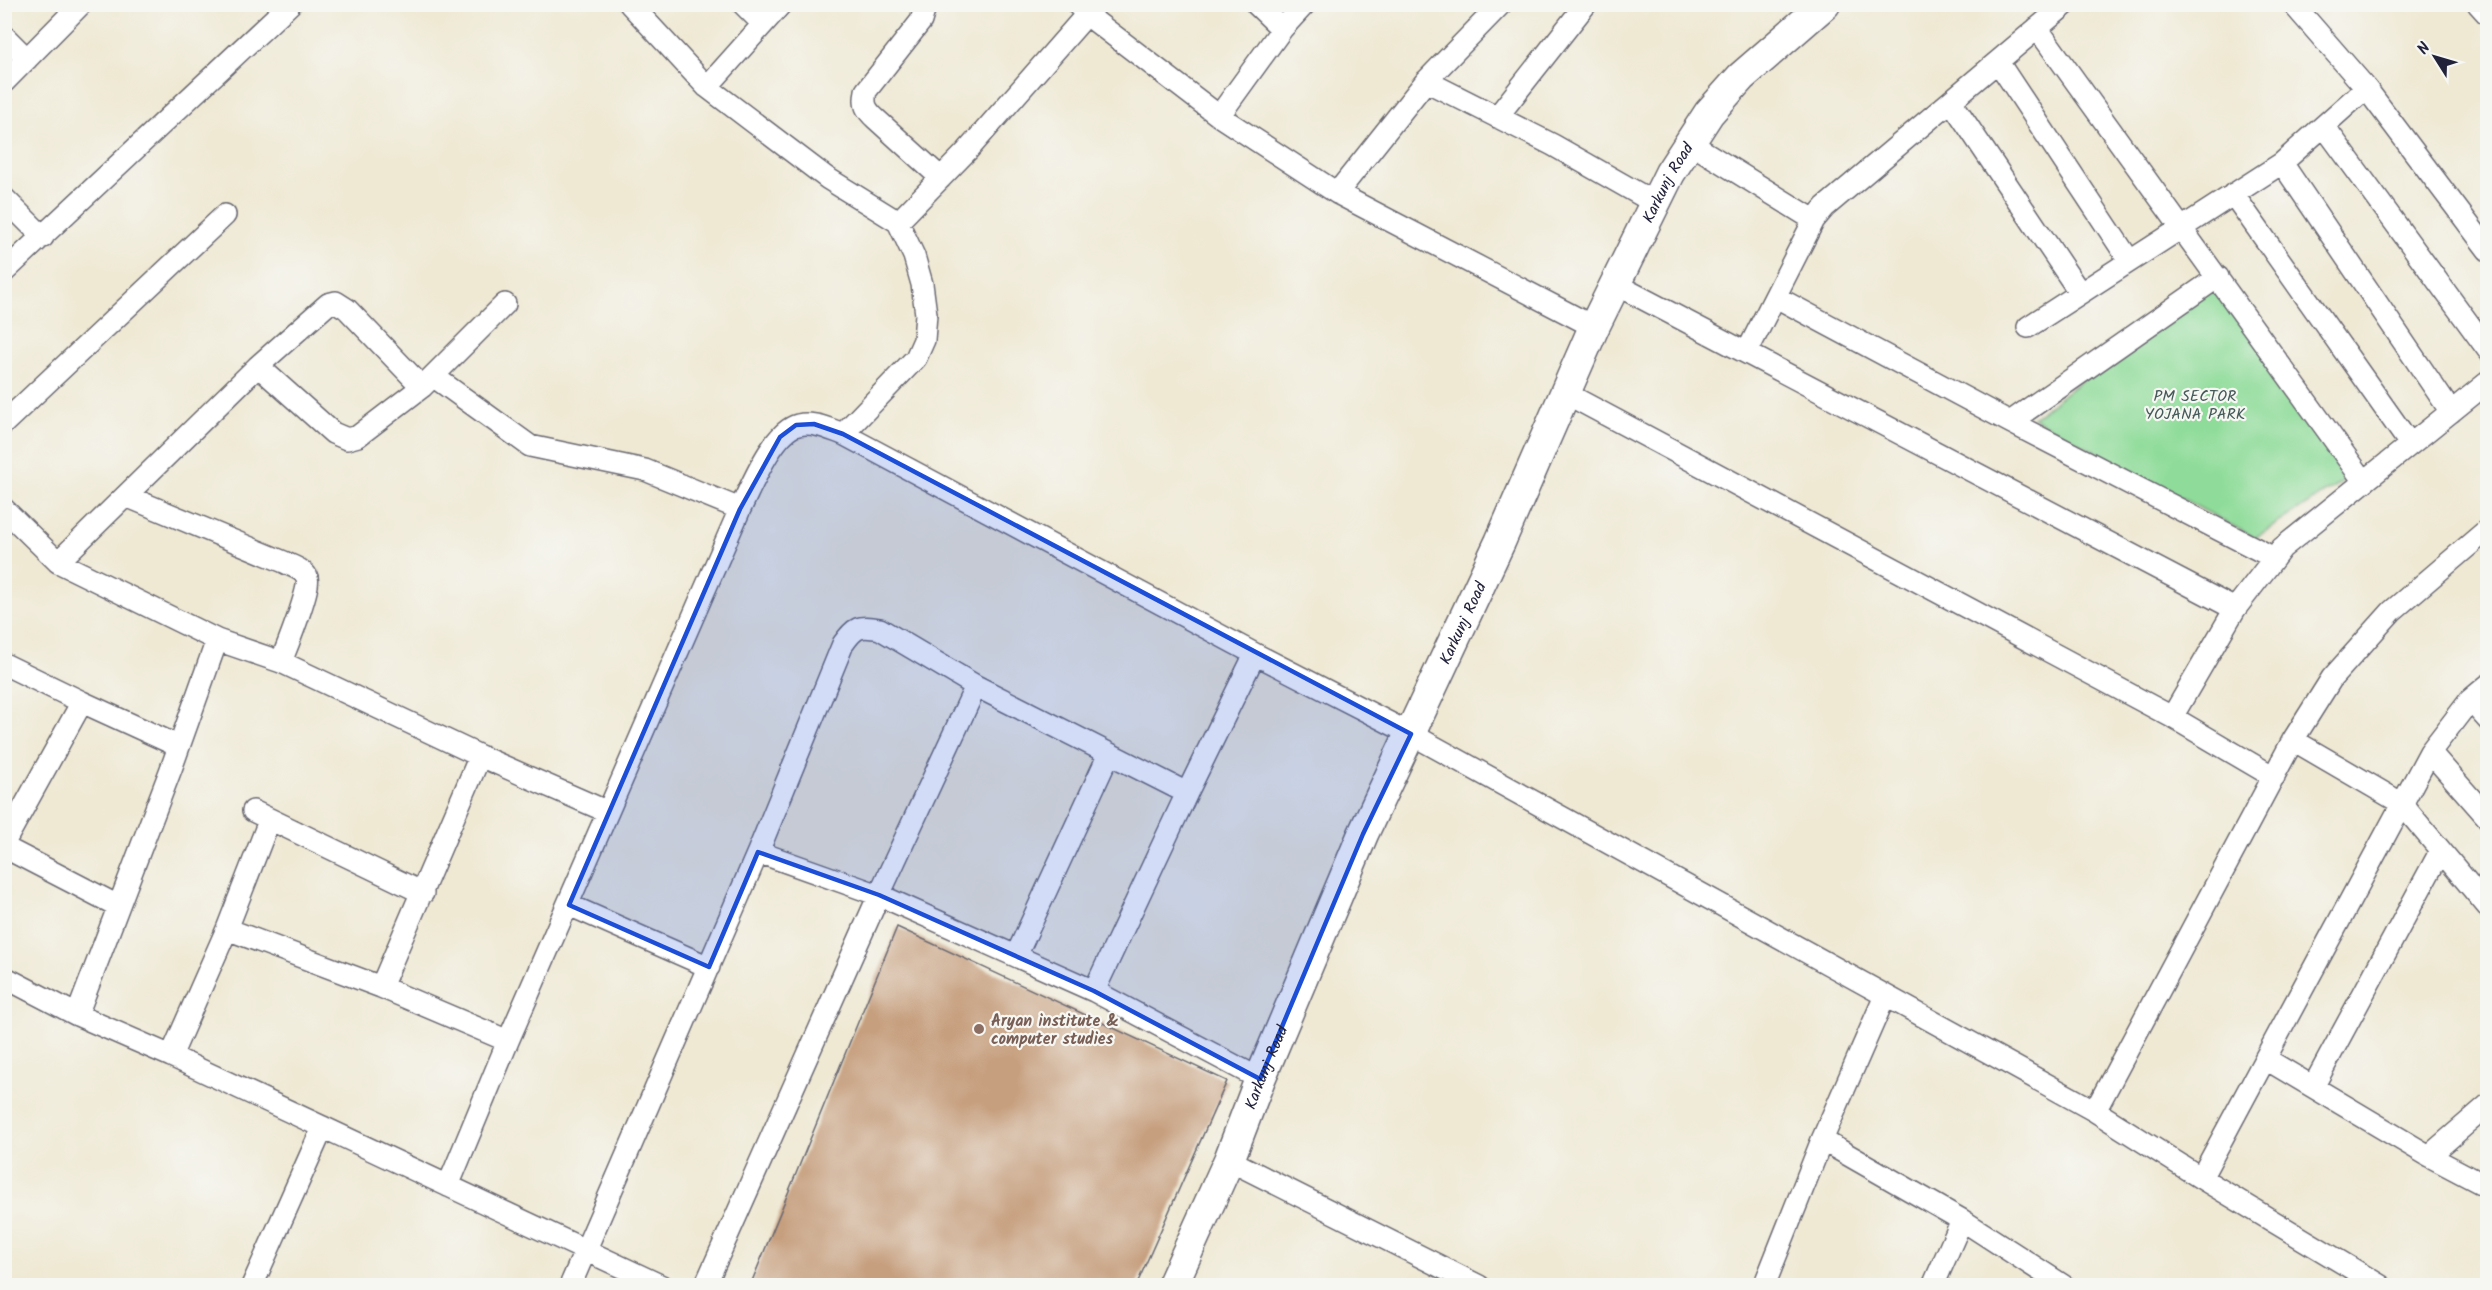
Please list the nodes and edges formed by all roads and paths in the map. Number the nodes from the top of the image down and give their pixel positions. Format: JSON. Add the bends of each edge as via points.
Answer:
{"nodes":[{"id":1,"x":81,"y":4,"type":"edge"},
{"id":2,"x":290,"y":4,"type":"edge"},
{"id":3,"x":630,"y":4,"type":"edge"},
{"id":4,"x":743,"y":4,"type":"edge"},
{"id":5,"x":781,"y":4,"type":"edge"},
{"id":6,"x":926,"y":4,"type":"edge"},
{"id":7,"x":1256,"y":4,"type":"edge"},
{"id":8,"x":1305,"y":4,"type":"edge"},
{"id":9,"x":1501,"y":4,"type":"edge"},
{"id":10,"x":1586,"y":4,"type":"edge"},
{"id":11,"x":1825,"y":4,"type":"edge"},
{"id":12,"x":2066,"y":4,"type":"edge"},
{"id":13,"x":2293,"y":4,"type":"edge"},
{"id":14,"x":2478,"y":4,"type":"edge"},
{"id":15,"x":1087,"y":8,"type":"edge"},
{"id":16,"x":2487,"y":15,"type":"edge"},
{"id":17,"x":764,"y":24,"type":"junction"},
{"id":18,"x":2037,"y":28,"type":"junction"},
{"id":19,"x":1282,"y":29,"type":"junction"},
{"id":20,"x":4,"y":36,"type":"edge"},
{"id":21,"x":27,"y":59,"type":"junction"},
{"id":22,"x":1998,"y":62,"type":"junction"},
{"id":23,"x":1426,"y":81,"type":"junction"},
{"id":24,"x":4,"y":82,"type":"edge"},
{"id":25,"x":707,"y":87,"type":"junction"},
{"id":26,"x":2366,"y":88,"type":"junction"},
{"id":27,"x":1951,"y":101,"type":"junction"},
{"id":28,"x":1218,"y":116,"type":"junction"},
{"id":29,"x":1497,"y":117,"type":"junction"},
{"id":30,"x":2324,"y":126,"type":"junction"},
{"id":31,"x":1690,"y":143,"type":"junction"},
{"id":32,"x":2282,"y":163,"type":"junction"},
{"id":33,"x":941,"y":178,"type":"junction"},
{"id":34,"x":1338,"y":193,"type":"junction"},
{"id":35,"x":2233,"y":194,"type":"junction"},
{"id":36,"x":4,"y":198,"type":"edge"},
{"id":37,"x":1655,"y":203,"type":"junction"},
{"id":38,"x":225,"y":215,"type":"dead end"},
{"id":39,"x":1814,"y":220,"type":"junction"},
{"id":40,"x":898,"y":222,"type":"junction"},
{"id":41,"x":2182,"y":228,"type":"junction"},
{"id":42,"x":43,"y":237,"type":"junction"},
{"id":43,"x":2487,"y":250,"type":"edge"},
{"id":44,"x":2129,"y":260,"type":"junction"},
{"id":45,"x":4,"y":272,"type":"edge"},
{"id":46,"x":2218,"y":277,"type":"junction"},
{"id":47,"x":1614,"y":284,"type":"junction"},
{"id":48,"x":2080,"y":293,"type":"junction"},
{"id":49,"x":1776,"y":297,"type":"junction"},
{"id":50,"x":505,"y":304,"type":"dead end"},
{"id":51,"x":1594,"y":327,"type":"junction"},
{"id":52,"x":2028,"y":327,"type":"dead end"},
{"id":53,"x":2487,"y":350,"type":"edge"},
{"id":54,"x":1748,"y":352,"type":"junction"},
{"id":55,"x":258,"y":366,"type":"junction"},
{"id":56,"x":427,"y":382,"type":"junction"},
{"id":57,"x":2487,"y":382,"type":"edge"},
{"id":58,"x":1567,"y":394,"type":"junction"},
{"id":59,"x":2451,"y":412,"type":"junction"},
{"id":60,"x":2010,"y":422,"type":"junction"},
{"id":61,"x":4,"y":423,"type":"edge"},
{"id":62,"x":843,"y":434,"type":"junction"},
{"id":63,"x":2410,"y":444,"type":"junction"},
{"id":64,"x":2363,"y":480,"type":"junction"},
{"id":65,"x":126,"y":496,"type":"junction"},
{"id":66,"x":4,"y":509,"type":"edge"},
{"id":67,"x":740,"y":509,"type":"junction"},
{"id":68,"x":2487,"y":529,"type":"edge"},
{"id":69,"x":2274,"y":558,"type":"junction"},
{"id":70,"x":58,"y":562,"type":"junction"},
{"id":71,"x":2235,"y":609,"type":"junction"},
{"id":72,"x":217,"y":640,"type":"junction"},
{"id":73,"x":1254,"y":654,"type":"junction"},
{"id":74,"x":281,"y":662,"type":"junction"},
{"id":75,"x":4,"y":664,"type":"edge"},
{"id":76,"x":2487,"y":685,"type":"edge"},
{"id":77,"x":976,"y":686,"type":"junction"},
{"id":78,"x":2470,"y":700,"type":"junction"},
{"id":79,"x":82,"y":702,"type":"junction"},
{"id":80,"x":2172,"y":717,"type":"junction"},
{"id":81,"x":2487,"y":720,"type":"edge"},
{"id":82,"x":1411,"y":734,"type":"junction"},
{"id":83,"x":2293,"y":740,"type":"junction"},
{"id":84,"x":178,"y":746,"type":"junction"},
{"id":85,"x":2430,"y":752,"type":"junction"},
{"id":86,"x":1109,"y":754,"type":"junction"},
{"id":87,"x":480,"y":756,"type":"junction"},
{"id":88,"x":2274,"y":777,"type":"junction"},
{"id":89,"x":1187,"y":793,"type":"junction"},
{"id":90,"x":2401,"y":803,"type":"junction"},
{"id":91,"x":608,"y":812,"type":"junction"},
{"id":92,"x":2487,"y":818,"type":"edge"},
{"id":93,"x":4,"y":845,"type":"edge"},
{"id":94,"x":758,"y":852,"type":"junction"},
{"id":95,"x":2440,"y":852,"type":"junction"},
{"id":96,"x":423,"y":893,"type":"junction"},
{"id":97,"x":879,"y":895,"type":"junction"},
{"id":98,"x":569,"y":905,"type":"junction"},
{"id":99,"x":118,"y":906,"type":"junction"},
{"id":100,"x":2487,"y":907,"type":"edge"},
{"id":101,"x":227,"y":929,"type":"junction"},
{"id":102,"x":1016,"y":956,"type":"junction"},
{"id":103,"x":709,"y":967,"type":"junction"},
{"id":104,"x":4,"y":977,"type":"edge"},
{"id":105,"x":381,"y":987,"type":"junction"},
{"id":106,"x":1094,"y":991,"type":"junction"},
{"id":107,"x":1885,"y":996,"type":"junction"},
{"id":108,"x":77,"y":1015,"type":"junction"},
{"id":109,"x":508,"y":1041,"type":"junction"},
{"id":110,"x":171,"y":1056,"type":"junction"},
{"id":111,"x":2266,"y":1059,"type":"junction"},
{"id":112,"x":1260,"y":1079,"type":"junction"},
{"id":113,"x":2313,"y":1087,"type":"junction"},
{"id":114,"x":2487,"y":1105,"type":"edge"},
{"id":115,"x":2095,"y":1111,"type":"junction"},
{"id":116,"x":323,"y":1127,"type":"junction"},
{"id":117,"x":1822,"y":1140,"type":"junction"},
{"id":118,"x":2429,"y":1156,"type":"junction"},
{"id":119,"x":1229,"y":1160,"type":"junction"},
{"id":120,"x":2200,"y":1178,"type":"junction"},
{"id":121,"x":447,"y":1186,"type":"junction"},
{"id":122,"x":2487,"y":1187,"type":"edge"},
{"id":123,"x":1962,"y":1220,"type":"junction"},
{"id":124,"x":585,"y":1251,"type":"junction"},
{"id":125,"x":252,"y":1286,"type":"edge"},
{"id":126,"x":570,"y":1286,"type":"edge"},
{"id":127,"x":662,"y":1286,"type":"edge"},
{"id":128,"x":705,"y":1286,"type":"edge"},
{"id":129,"x":1172,"y":1286,"type":"edge"},
{"id":130,"x":1479,"y":1286,"type":"edge"},
{"id":131,"x":1764,"y":1286,"type":"edge"},
{"id":132,"x":1933,"y":1286,"type":"edge"},
{"id":133,"x":2064,"y":1286,"type":"edge"},
{"id":134,"x":2381,"y":1286,"type":"edge"}],
"edges":[{"from":1,"to":21,"type":"street"},
{"from":2,"to":42,"type":"street"},
{"from":3,"to":25,"type":"street"},
{"from":4,"to":17,"type":"street"},
{"from":5,"to":17,"type":"street"},
{"from":6,"to":33,"type":"street","via":[[921,21],[866,91],[864,102],[876,119]]},
{"from":7,"to":19,"type":"street"},
{"from":8,"to":19,"type":"street"},
{"from":9,"to":23,"type":"street"},
{"from":10,"to":29,"type":"street"},
{"from":11,"to":31,"type":"street","name":"Karkunj Road","via":[[1741,77],[1709,113]]},
{"from":12,"to":18,"type":"street"},
{"from":13,"to":26,"type":"street"},
{"from":14,"to":16,"type":"street"},
{"from":15,"to":28,"type":"street"},
{"from":15,"to":33,"type":"street"},
{"from":17,"to":25,"type":"street"},
{"from":18,"to":22,"type":"street"},
{"from":18,"to":41,"type":"street"},
{"from":19,"to":28,"type":"street"},
{"from":20,"to":21,"type":"street"},
{"from":21,"to":24,"type":"street"},
{"from":22,"to":27,"type":"street"},
{"from":22,"to":44,"type":"street"},
{"from":23,"to":29,"type":"street"},
{"from":23,"to":34,"type":"street"},
{"from":25,"to":40,"type":"street","via":[[827,178]]},
{"from":26,"to":30,"type":"street"},
{"from":26,"to":43,"type":"street"},
{"from":27,"to":39,"type":"street"},
{"from":27,"to":48,"type":"street"},
{"from":28,"to":34,"type":"street"},
{"from":29,"to":37,"type":"street"},
{"from":30,"to":32,"type":"street"},
{"from":30,"to":53,"type":"street"},
{"from":31,"to":37,"type":"street","name":"Karkunj Road"},
{"from":31,"to":39,"type":"street"},
{"from":32,"to":35,"type":"street"},
{"from":32,"to":59,"type":"street"},
{"from":33,"to":40,"type":"street"},
{"from":34,"to":51,"type":"street"},
{"from":35,"to":41,"type":"street"},
{"from":35,"to":63,"type":"street"},
{"from":36,"to":42,"type":"street"},
{"from":37,"to":47,"type":"street","name":"Karkunj Road"},
{"from":38,"to":61,"type":"street"},
{"from":39,"to":49,"type":"street"},
{"from":40,"to":62,"type":"street","via":[[922,284],[924,340],[916,358]]},
{"from":41,"to":44,"type":"street"},
{"from":41,"to":46,"type":"street"},
{"from":42,"to":45,"type":"street"},
{"from":44,"to":48,"type":"street"},
{"from":46,"to":60,"type":"street"},
{"from":46,"to":64,"type":"street"},
{"from":47,"to":51,"type":"street","name":"Karkunj Road"},
{"from":47,"to":54,"type":"street"},
{"from":48,"to":52,"type":"street"},
{"from":49,"to":54,"type":"street"},
{"from":49,"to":60,"type":"street"},
{"from":50,"to":56,"type":"street"},
{"from":51,"to":58,"type":"street","name":"Karkunj Road"},
{"from":54,"to":71,"type":"street"},
{"from":55,"to":56,"type":"street","via":[[333,433],[347,439],[358,435]]},
{"from":55,"to":56,"type":"street","via":[[319,311],[336,302]]},
{"from":55,"to":65,"type":"street"},
{"from":56,"to":67,"type":"street","via":[[530,446],[645,470]]},
{"from":57,"to":59,"type":"street"},
{"from":58,"to":80,"type":"street"},
{"from":58,"to":82,"type":"street","name":"Karkunj Road"},
{"from":59,"to":63,"type":"street"},
{"from":60,"to":69,"type":"street"},
{"from":62,"to":67,"type":"street","via":[[814,424],[796,425],[780,437]]},
{"from":62,"to":73,"type":"street"},
{"from":63,"to":64,"type":"street"},
{"from":64,"to":69,"type":"street"},
{"from":65,"to":70,"type":"street"},
{"from":65,"to":74,"type":"street","via":[[307,575],[309,581]]},
{"from":66,"to":70,"type":"street"},
{"from":67,"to":91,"type":"street"},
{"from":68,"to":83,"type":"street","via":[[2392,611],[2332,678]]},
{"from":69,"to":71,"type":"street"},
{"from":70,"to":72,"type":"street"},
{"from":71,"to":80,"type":"street"},
{"from":72,"to":74,"type":"street"},
{"from":72,"to":84,"type":"street"},
{"from":73,"to":82,"type":"street"},
{"from":73,"to":89,"type":"street"},
{"from":74,"to":87,"type":"street"},
{"from":75,"to":79,"type":"street"},
{"from":76,"to":78,"type":"street"},
{"from":77,"to":86,"type":"street"},
{"from":77,"to":94,"type":"street","via":[[880,629],[865,626],[853,630],[843,644]]},
{"from":77,"to":97,"type":"street"},
{"from":78,"to":81,"type":"street"},
{"from":78,"to":85,"type":"street"},
{"from":79,"to":84,"type":"street"},
{"from":79,"to":93,"type":"street"},
{"from":80,"to":88,"type":"street"},
{"from":82,"to":107,"type":"street"},
{"from":82,"to":112,"type":"street","name":"Karkunj Road","via":[[1363,834]]},
{"from":83,"to":88,"type":"street"},
{"from":83,"to":90,"type":"street"},
{"from":84,"to":99,"type":"street"},
{"from":85,"to":90,"type":"street"},
{"from":85,"to":92,"type":"street"},
{"from":86,"to":89,"type":"street"},
{"from":86,"to":102,"type":"street"},
{"from":87,"to":91,"type":"street"},
{"from":87,"to":96,"type":"street"},
{"from":88,"to":115,"type":"street"},
{"from":89,"to":106,"type":"street"},
{"from":90,"to":95,"type":"street"},
{"from":90,"to":111,"type":"street"},
{"from":91,"to":98,"type":"street"},
{"from":93,"to":99,"type":"street"},
{"from":94,"to":97,"type":"street"},
{"from":94,"to":103,"type":"street"},
{"from":95,"to":100,"type":"street"},
{"from":95,"to":113,"type":"street"},
{"from":96,"to":101,"type":"street","via":[[261,816]]},
{"from":96,"to":105,"type":"street"},
{"from":97,"to":102,"type":"street"},
{"from":97,"to":128,"type":"street"},
{"from":98,"to":103,"type":"street"},
{"from":98,"to":109,"type":"street"},
{"from":99,"to":108,"type":"street"},
{"from":101,"to":105,"type":"street"},
{"from":101,"to":110,"type":"street"},
{"from":102,"to":106,"type":"street"},
{"from":103,"to":124,"type":"street"},
{"from":104,"to":108,"type":"street"},
{"from":105,"to":109,"type":"street"},
{"from":106,"to":112,"type":"street"},
{"from":107,"to":115,"type":"street"},
{"from":107,"to":117,"type":"street"},
{"from":108,"to":110,"type":"street"},
{"from":109,"to":121,"type":"street"},
{"from":110,"to":116,"type":"street"},
{"from":111,"to":113,"type":"street"},
{"from":111,"to":120,"type":"street"},
{"from":112,"to":119,"type":"street","name":"Karkunj Road"},
{"from":113,"to":118,"type":"street"},
{"from":114,"to":118,"type":"street"},
{"from":115,"to":120,"type":"street"},
{"from":116,"to":121,"type":"street"},
{"from":116,"to":125,"type":"street"},
{"from":117,"to":123,"type":"street"},
{"from":117,"to":131,"type":"street"},
{"from":118,"to":122,"type":"street"},
{"from":119,"to":129,"type":"street","name":"Karkunj Road"},
{"from":119,"to":130,"type":"street"},
{"from":120,"to":134,"type":"street"},
{"from":121,"to":124,"type":"street"},
{"from":123,"to":132,"type":"street"},
{"from":123,"to":133,"type":"street"},
{"from":124,"to":126,"type":"street"},
{"from":124,"to":127,"type":"street"}]}
